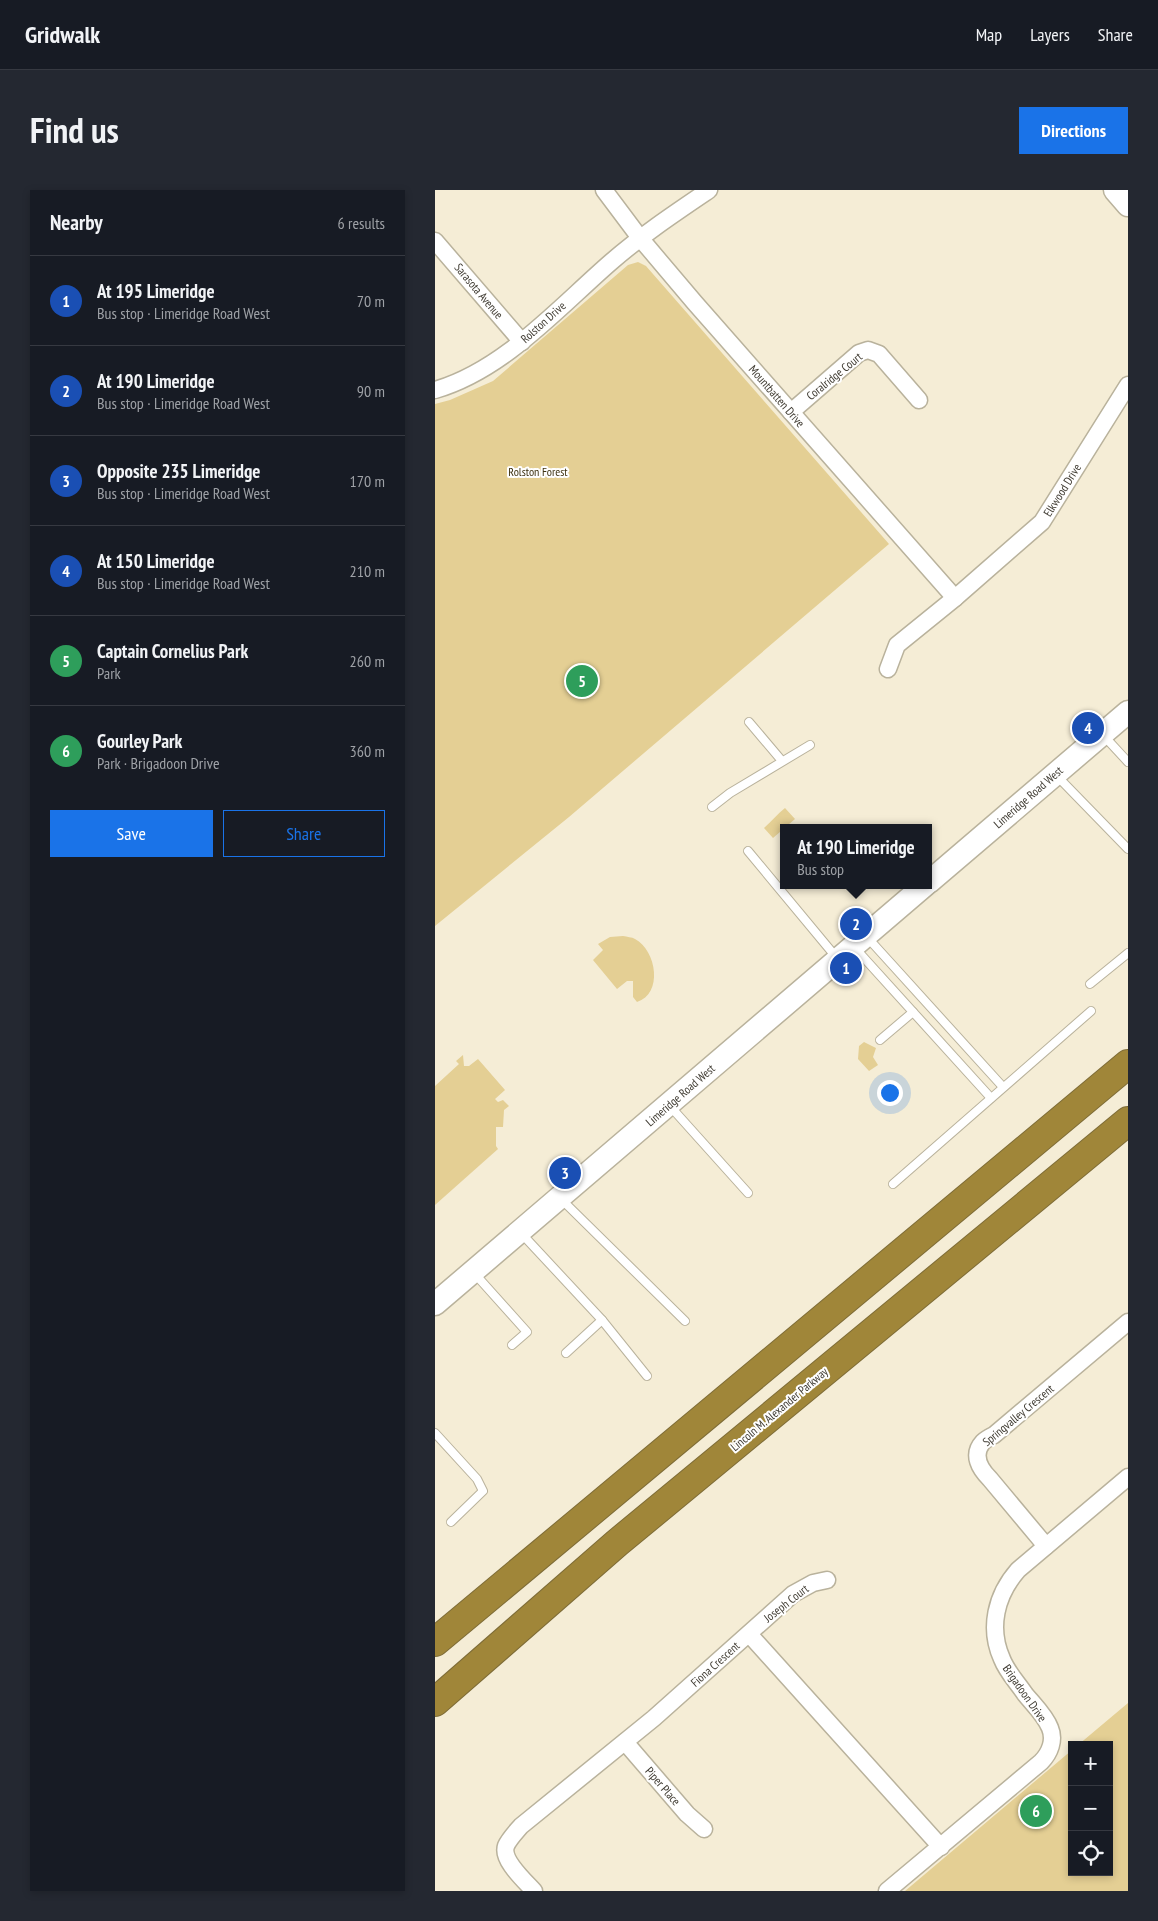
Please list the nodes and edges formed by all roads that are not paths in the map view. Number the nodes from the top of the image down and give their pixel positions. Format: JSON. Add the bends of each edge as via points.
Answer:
{"nodes":[{"id":1,"x":604,"y":190,"type":"edge"},
{"id":2,"x":709,"y":190,"type":"edge"},
{"id":3,"x":1115,"y":190,"type":"edge"},
{"id":4,"x":1128,"y":205,"type":"edge"},
{"id":5,"x":640,"y":238,"type":"junction"},
{"id":6,"x":435,"y":241,"type":"edge"},
{"id":7,"x":522,"y":342,"type":"junction"},
{"id":8,"x":1128,"y":385,"type":"edge"},
{"id":9,"x":435,"y":390,"type":"edge"},
{"id":10,"x":919,"y":400,"type":"dead end"},
{"id":11,"x":791,"y":412,"type":"junction"},
{"id":12,"x":955,"y":598,"type":"junction"},
{"id":13,"x":888,"y":669,"type":"dead end"},
{"id":14,"x":1128,"y":712,"type":"edge"},
{"id":15,"x":749,"y":722,"type":"dead end"},
{"id":16,"x":1102,"y":734,"type":"junction"},
{"id":17,"x":810,"y":745,"type":"dead end"},
{"id":18,"x":782,"y":761,"type":"junction"},
{"id":19,"x":1128,"y":762,"type":"edge"},
{"id":20,"x":1055,"y":773,"type":"junction"},
{"id":21,"x":712,"y":807,"type":"dead end"},
{"id":22,"x":1128,"y":849,"type":"edge"},
{"id":23,"x":749,"y":851,"type":"dead end"},
{"id":24,"x":932,"y":879,"type":"edge"},
{"id":25,"x":780,"y":880,"type":"edge"},
{"id":26,"x":790,"y":889,"type":"edge"},
{"id":27,"x":920,"y":889,"type":"edge"},
{"id":28,"x":852,"y":947,"type":"junction"},
{"id":29,"x":1128,"y":953,"type":"edge"},
{"id":30,"x":1090,"y":984,"type":"dead end"},
{"id":31,"x":1091,"y":1011,"type":"dead end"},
{"id":32,"x":913,"y":1012,"type":"junction"},
{"id":33,"x":880,"y":1040,"type":"dead end"},
{"id":34,"x":1128,"y":1064,"type":"edge"},
{"id":35,"x":1003,"y":1087,"type":"junction"},
{"id":36,"x":991,"y":1098,"type":"junction"},
{"id":37,"x":669,"y":1105,"type":"junction"},
{"id":38,"x":1128,"y":1121,"type":"edge"},
{"id":39,"x":893,"y":1184,"type":"dead end"},
{"id":40,"x":748,"y":1193,"type":"dead end"},
{"id":41,"x":560,"y":1198,"type":"junction"},
{"id":42,"x":520,"y":1231,"type":"junction"},
{"id":43,"x":473,"y":1272,"type":"junction"},
{"id":44,"x":435,"y":1304,"type":"edge"},
{"id":45,"x":602,"y":1320,"type":"junction"},
{"id":46,"x":685,"y":1321,"type":"dead end"},
{"id":47,"x":1128,"y":1322,"type":"edge"},
{"id":48,"x":512,"y":1345,"type":"dead end"},
{"id":49,"x":566,"y":1353,"type":"dead end"},
{"id":50,"x":647,"y":1376,"type":"dead end"},
{"id":51,"x":435,"y":1433,"type":"edge"},
{"id":52,"x":1128,"y":1477,"type":"edge"},
{"id":53,"x":451,"y":1522,"type":"dead end"},
{"id":54,"x":1046,"y":1546,"type":"junction"},
{"id":55,"x":827,"y":1580,"type":"dead end"},
{"id":56,"x":749,"y":1634,"type":"junction"},
{"id":57,"x":435,"y":1642,"type":"edge"},
{"id":58,"x":435,"y":1702,"type":"edge"},
{"id":59,"x":625,"y":1742,"type":"junction"},
{"id":60,"x":704,"y":1829,"type":"dead end"},
{"id":61,"x":941,"y":1847,"type":"junction"},
{"id":62,"x":535,"y":1891,"type":"edge"},
{"id":63,"x":887,"y":1891,"type":"edge"}],
"edges":[{"from":1,"to":5,"type":"street","name":"Mountbatten Drive"},
{"from":2,"to":5,"type":"street","name":"Rolston Drive"},
{"from":3,"to":4,"type":"street"},
{"from":5,"to":7,"type":"street","name":"Rolston Drive"},
{"from":5,"to":11,"type":"street","name":"Mountbatten Drive"},
{"from":6,"to":7,"type":"street","name":"Sarasota Avenue"},
{"from":7,"to":9,"type":"street","name":"Rolston Drive","via":[[482,371]]},
{"from":8,"to":12,"type":"street","name":"Elkwood Drive","via":[[1042,522]]},
{"from":10,"to":11,"type":"street","name":"Coralridge Court","via":[[879,354],[868,350],[859,352]]},
{"from":11,"to":12,"type":"street","name":"Mountbatten Drive"},
{"from":12,"to":13,"type":"street","name":"Elkwood Drive","via":[[897,645]]},
{"from":14,"to":16,"type":"street","name":"Limeridge Road West"},
{"from":15,"to":18,"type":"lane"},
{"from":16,"to":19,"type":"lane"},
{"from":16,"to":20,"type":"street","name":"Limeridge Road West"},
{"from":17,"to":18,"type":"lane"},
{"from":18,"to":21,"type":"lane"},
{"from":20,"to":22,"type":"lane"},
{"from":20,"to":24,"type":"street","name":"Limeridge Road West"},
{"from":23,"to":25,"type":"lane"},
{"from":26,"to":28,"type":"lane"},
{"from":27,"to":28,"type":"street","name":"Limeridge Road West"},
{"from":28,"to":32,"type":"lane"},
{"from":28,"to":35,"type":"lane"},
{"from":28,"to":37,"type":"street","name":"Limeridge Road West"},
{"from":29,"to":30,"type":"lane"},
{"from":31,"to":35,"type":"lane"},
{"from":32,"to":33,"type":"lane"},
{"from":32,"to":36,"type":"lane"},
{"from":34,"to":57,"type":"highway"},
{"from":35,"to":36,"type":"lane"},
{"from":36,"to":39,"type":"lane"},
{"from":37,"to":40,"type":"lane"},
{"from":37,"to":41,"type":"street","name":"Limeridge Road West"},
{"from":38,"to":58,"type":"highway","name":"Lincoln M. Alexander Parkway","via":[[617,1543]]},
{"from":41,"to":42,"type":"street","name":"Limeridge Road West"},
{"from":41,"to":46,"type":"lane"},
{"from":42,"to":43,"type":"street","name":"Limeridge Road West"},
{"from":42,"to":45,"type":"lane"},
{"from":43,"to":44,"type":"street","name":"Limeridge Road West"},
{"from":43,"to":48,"type":"lane","via":[[527,1332]]},
{"from":45,"to":49,"type":"lane"},
{"from":45,"to":50,"type":"lane"},
{"from":47,"to":54,"type":"street","name":"Springvalley Crescent","via":[[984,1440],[978,1450],[981,1472]]},
{"from":51,"to":53,"type":"lane","via":[[483,1491]]},
{"from":52,"to":54,"type":"street","name":"Brigadoon Drive"},
{"from":54,"to":61,"type":"street","name":"Brigadoon Drive","via":[[1008,1583],[996,1610],[995,1630],[998,1650],[1006,1667],[1048,1724],[1052,1737],[1050,1749],[1041,1762]]},
{"from":55,"to":56,"type":"street","name":"Joseph Court","via":[[799,1590]]},
{"from":56,"to":59,"type":"street","name":"Fiona Crescent"},
{"from":56,"to":61,"type":"street","name":"Fiona Crescent"},
{"from":59,"to":60,"type":"street","name":"Piper Place","via":[[687,1814]]},
{"from":59,"to":62,"type":"street","name":"Fiona Crescent","via":[[521,1826],[506,1846],[505,1855]]},
{"from":61,"to":63,"type":"street","name":"Brigadoon Drive"}]}
